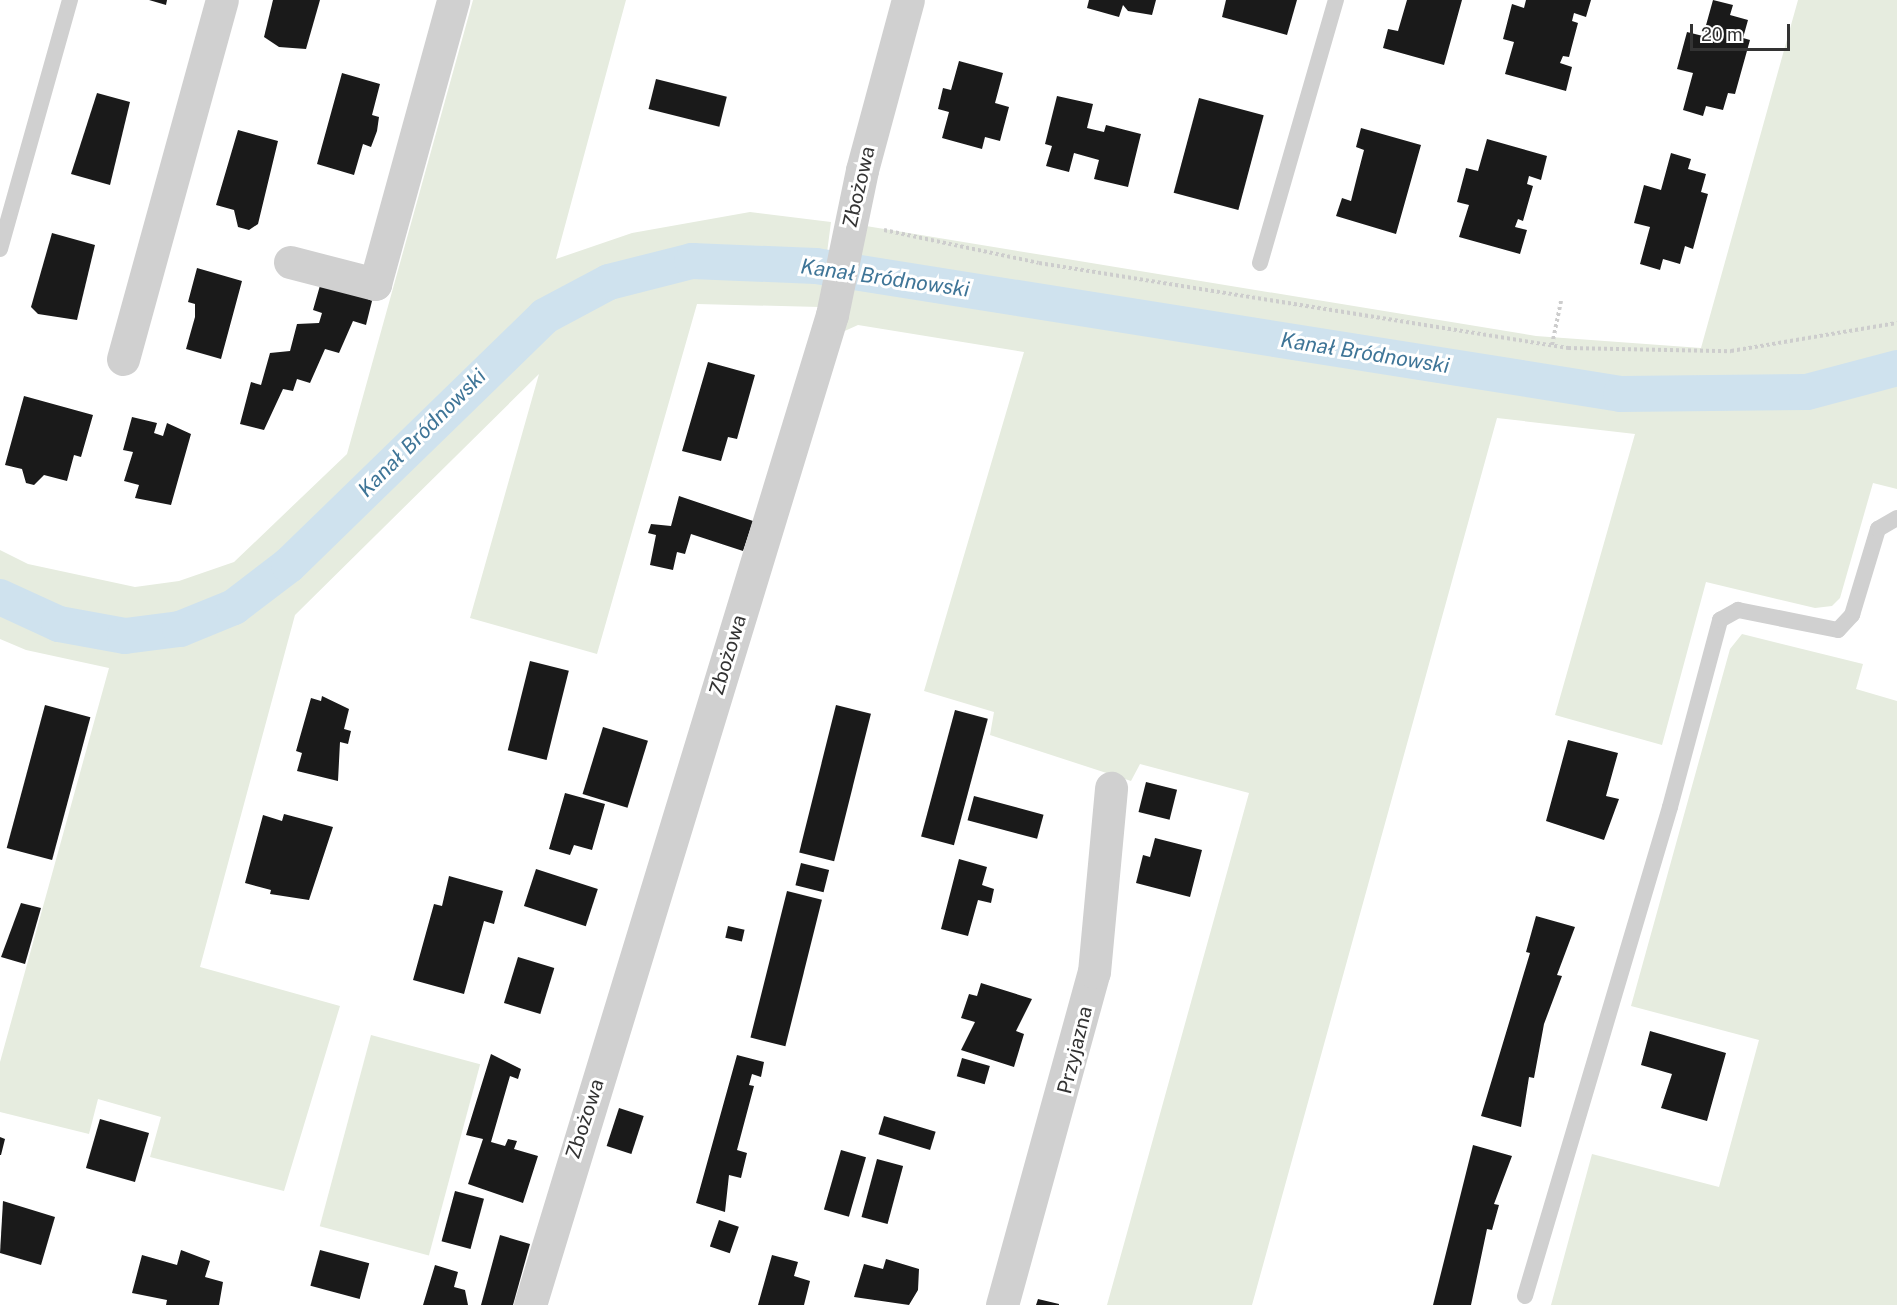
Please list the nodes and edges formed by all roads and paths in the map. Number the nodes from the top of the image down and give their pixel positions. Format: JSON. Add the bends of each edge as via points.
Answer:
{"nodes":[{"id":1,"x":70,"y":0,"type":"edge"},
{"id":2,"x":222,"y":0,"type":"edge"},
{"id":3,"x":453,"y":0,"type":"edge"},
{"id":4,"x":908,"y":0,"type":"edge"},
{"id":5,"x":1336,"y":0,"type":"edge"},
{"id":6,"x":862,"y":229,"type":"junction"},
{"id":7,"x":0,"y":249,"type":"edge"},
{"id":8,"x":290,"y":262,"type":"dead end"},
{"id":9,"x":1260,"y":263,"type":"dead end"},
{"id":10,"x":1561,"y":301,"type":"dead end"},
{"id":11,"x":1897,"y":323,"type":"edge"},
{"id":12,"x":1551,"y":345,"type":"junction"},
{"id":13,"x":123,"y":359,"type":"dead end"},
{"id":14,"x":1897,"y":518,"type":"edge"},
{"id":15,"x":1111,"y":788,"type":"dead end"},
{"id":16,"x":1525,"y":1296,"type":"dead end"},
{"id":17,"x":530,"y":1305,"type":"edge"},
{"id":18,"x":1002,"y":1305,"type":"edge"}],
"edges":[{"from":1,"to":7,"type":"lane"},
{"from":2,"to":13,"type":"street"},
{"from":3,"to":8,"type":"street","via":[[375,284]]},
{"from":4,"to":6,"type":"street","name":"Zbożowa"},
{"from":5,"to":9,"type":"lane"},
{"from":6,"to":12,"type":"path","via":[[1038,263]]},
{"from":6,"to":17,"type":"street","name":"Zbożowa","via":[[832,315]]},
{"from":10,"to":12,"type":"path"},
{"from":11,"to":12,"type":"path","via":[[1731,351],[1640,353]]},
{"from":14,"to":16,"type":"lane","via":[[1878,529],[1852,615],[1838,630],[1738,610],[1720,620]]},
{"from":15,"to":18,"type":"street","name":"Przyjazna","via":[[1106,888],[1094,972]]}]}
